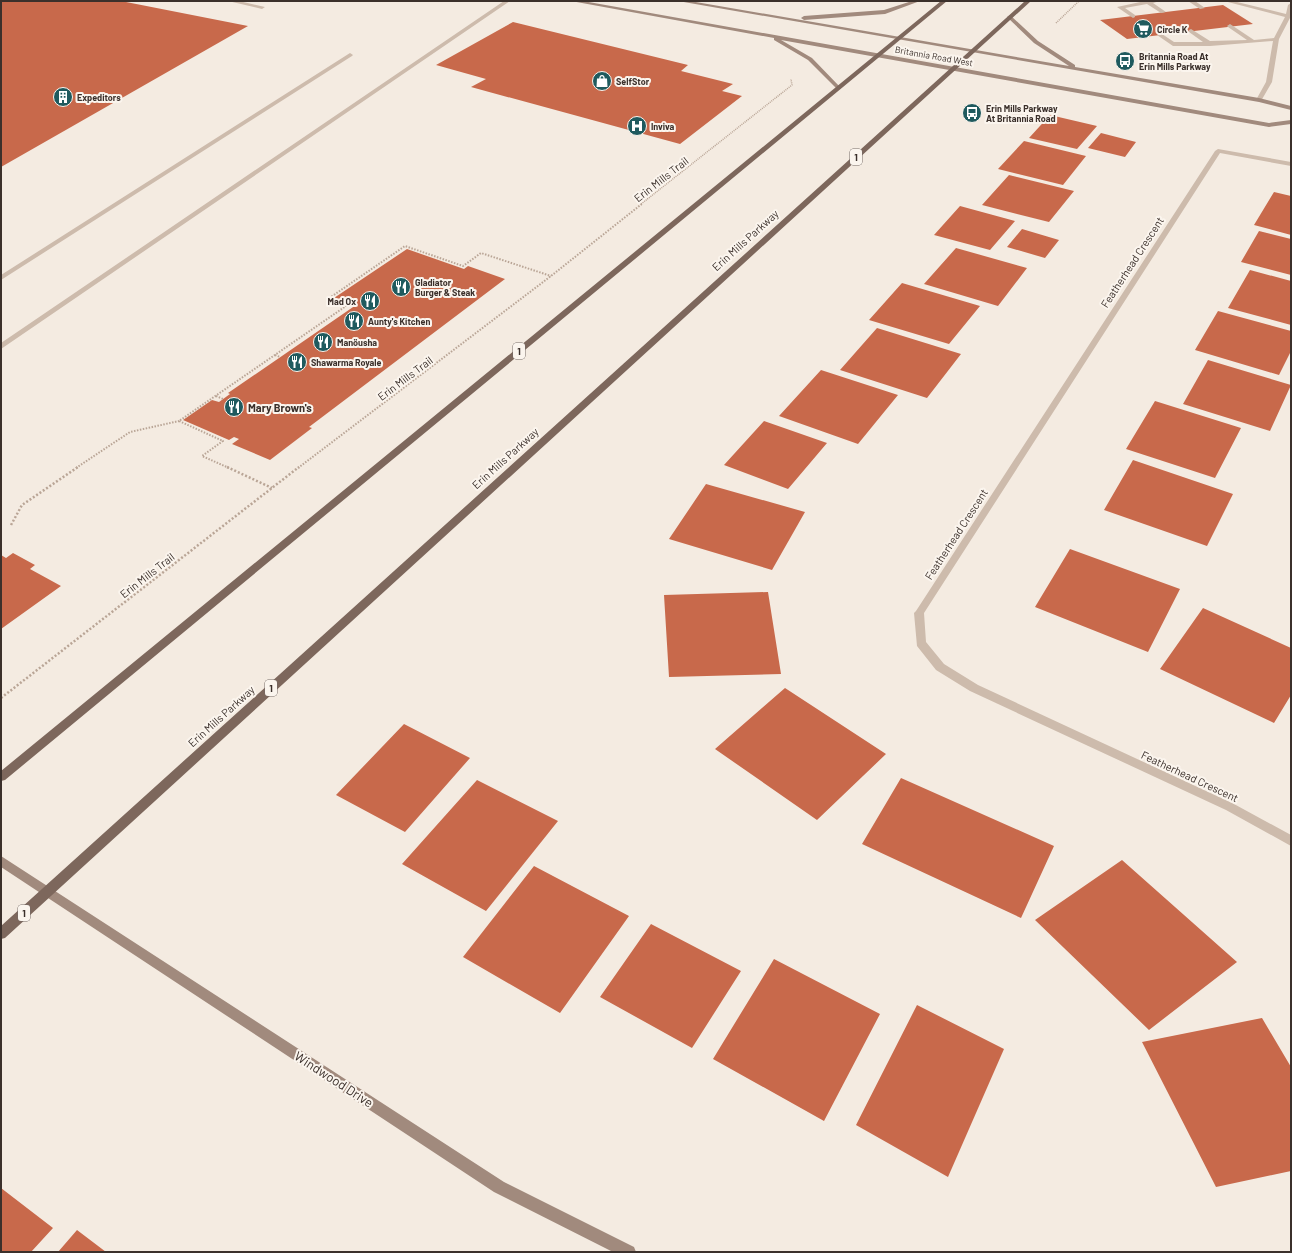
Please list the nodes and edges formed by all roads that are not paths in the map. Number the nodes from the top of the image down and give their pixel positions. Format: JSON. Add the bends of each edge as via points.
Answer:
{"nodes":[{"id":1,"x":231,"y":1,"type":"edge"},
{"id":2,"x":507,"y":1,"type":"edge"},
{"id":3,"x":574,"y":1,"type":"edge"},
{"id":4,"x":681,"y":1,"type":"edge"},
{"id":5,"x":917,"y":1,"type":"edge"},
{"id":6,"x":944,"y":1,"type":"edge"},
{"id":7,"x":1028,"y":1,"type":"edge"},
{"id":8,"x":1157,"y":1,"type":"edge"},
{"id":9,"x":1191,"y":1,"type":"edge"},
{"id":10,"x":1227,"y":1,"type":"edge"},
{"id":11,"x":1147,"y":2,"type":"junction"},
{"id":12,"x":1291,"y":5,"type":"edge"},
{"id":13,"x":262,"y":7,"type":"dead end"},
{"id":14,"x":1202,"y":8,"type":"dead end"},
{"id":15,"x":1163,"y":12,"type":"dead end"},
{"id":16,"x":1133,"y":16,"type":"dead end"},
{"id":17,"x":1288,"y":16,"type":"junction"},
{"id":18,"x":1010,"y":17,"type":"junction"},
{"id":19,"x":786,"y":19,"type":"junction"},
{"id":20,"x":1230,"y":26,"type":"dead end"},
{"id":21,"x":1192,"y":31,"type":"dead end"},
{"id":22,"x":1160,"y":35,"type":"dead end"},
{"id":23,"x":771,"y":36,"type":"junction"},
{"id":24,"x":899,"y":38,"type":"junction"},
{"id":25,"x":1276,"y":39,"type":"junction"},
{"id":26,"x":1253,"y":42,"type":"junction"},
{"id":27,"x":1210,"y":44,"type":"junction"},
{"id":28,"x":973,"y":51,"type":"junction"},
{"id":29,"x":350,"y":55,"type":"dead end"},
{"id":30,"x":878,"y":55,"type":"junction"},
{"id":31,"x":1077,"y":68,"type":"junction"},
{"id":32,"x":953,"y":69,"type":"junction"},
{"id":33,"x":838,"y":88,"type":"junction"},
{"id":34,"x":1260,"y":100,"type":"junction"},
{"id":35,"x":1291,"y":108,"type":"edge"},
{"id":36,"x":1291,"y":122,"type":"edge"},
{"id":37,"x":1291,"y":164,"type":"edge"},
{"id":38,"x":1,"y":278,"type":"edge"},
{"id":39,"x":1,"y":347,"type":"edge"},
{"id":40,"x":1,"y":777,"type":"edge"},
{"id":41,"x":1291,"y":841,"type":"edge"},
{"id":42,"x":1,"y":861,"type":"edge"},
{"id":43,"x":47,"y":891,"type":"junction"},
{"id":44,"x":1,"y":934,"type":"edge"},
{"id":45,"x":629,"y":1252,"type":"edge"}],
"edges":[{"from":1,"to":13,"type":"street"},
{"from":2,"to":39,"type":"street"},
{"from":3,"to":23,"type":"main road","name":"Britannia Road West"},
{"from":4,"to":19,"type":"main road","name":"Britannia Road West"},
{"from":5,"to":19,"type":"main road","via":[[885,12]]},
{"from":6,"to":24,"type":"main road","number":"1"},
{"from":7,"to":18,"type":"main road","name":"Erin Mills Parkway","number":"1"},
{"from":8,"to":11,"type":"street"},
{"from":9,"to":14,"type":"street"},
{"from":10,"to":17,"type":"street"},
{"from":11,"to":15,"type":"street"},
{"from":11,"to":16,"type":"street","via":[[1120,7]]},
{"from":12,"to":17,"type":"street"},
{"from":17,"to":25,"type":"street"},
{"from":18,"to":28,"type":"main road","name":"Erin Mills Parkway","number":"1"},
{"from":18,"to":31,"type":"main road","via":[[1036,42]]},
{"from":19,"to":24,"type":"main road","name":"Britannia Road West"},
{"from":20,"to":26,"type":"street"},
{"from":21,"to":27,"type":"street"},
{"from":22,"to":27,"type":"street","via":[[1173,44]]},
{"from":23,"to":30,"type":"main road","name":"Britannia Road West"},
{"from":23,"to":33,"type":"main road","via":[[810,59]]},
{"from":24,"to":28,"type":"main road","name":"Britannia Road West"},
{"from":24,"to":30,"type":"main road","number":"1"},
{"from":25,"to":26,"type":"street"},
{"from":25,"to":34,"type":"street","via":[[1269,82]]},
{"from":26,"to":27,"type":"street"},
{"from":28,"to":31,"type":"main road","name":"Britannia Road West"},
{"from":28,"to":32,"type":"main road","name":"Erin Mills Parkway","number":"1"},
{"from":29,"to":38,"type":"street"},
{"from":30,"to":32,"type":"main road","name":"Britannia Road West"},
{"from":30,"to":33,"type":"main road","number":"1"},
{"from":31,"to":34,"type":"main road","name":"Britannia Road West"},
{"from":32,"to":36,"type":"main road","name":"Britannia Road West","via":[[1269,125]]},
{"from":32,"to":43,"type":"main road","name":"Erin Mills Parkway","number":"1"},
{"from":33,"to":40,"type":"main road","number":"1"},
{"from":34,"to":35,"type":"main road","name":"Britannia Road West"},
{"from":37,"to":41,"type":"street","name":"Featherhead Crescent","via":[[1218,151],[919,613],[921,643],[940,667],[974,688],[1230,807]]},
{"from":42,"to":43,"type":"main road","name":"Windwood Drive"},
{"from":43,"to":44,"type":"main road","name":"Erin Mills Parkway","number":"1"},
{"from":43,"to":45,"type":"main road","name":"Windwood Drive","via":[[499,1187]]}]}
